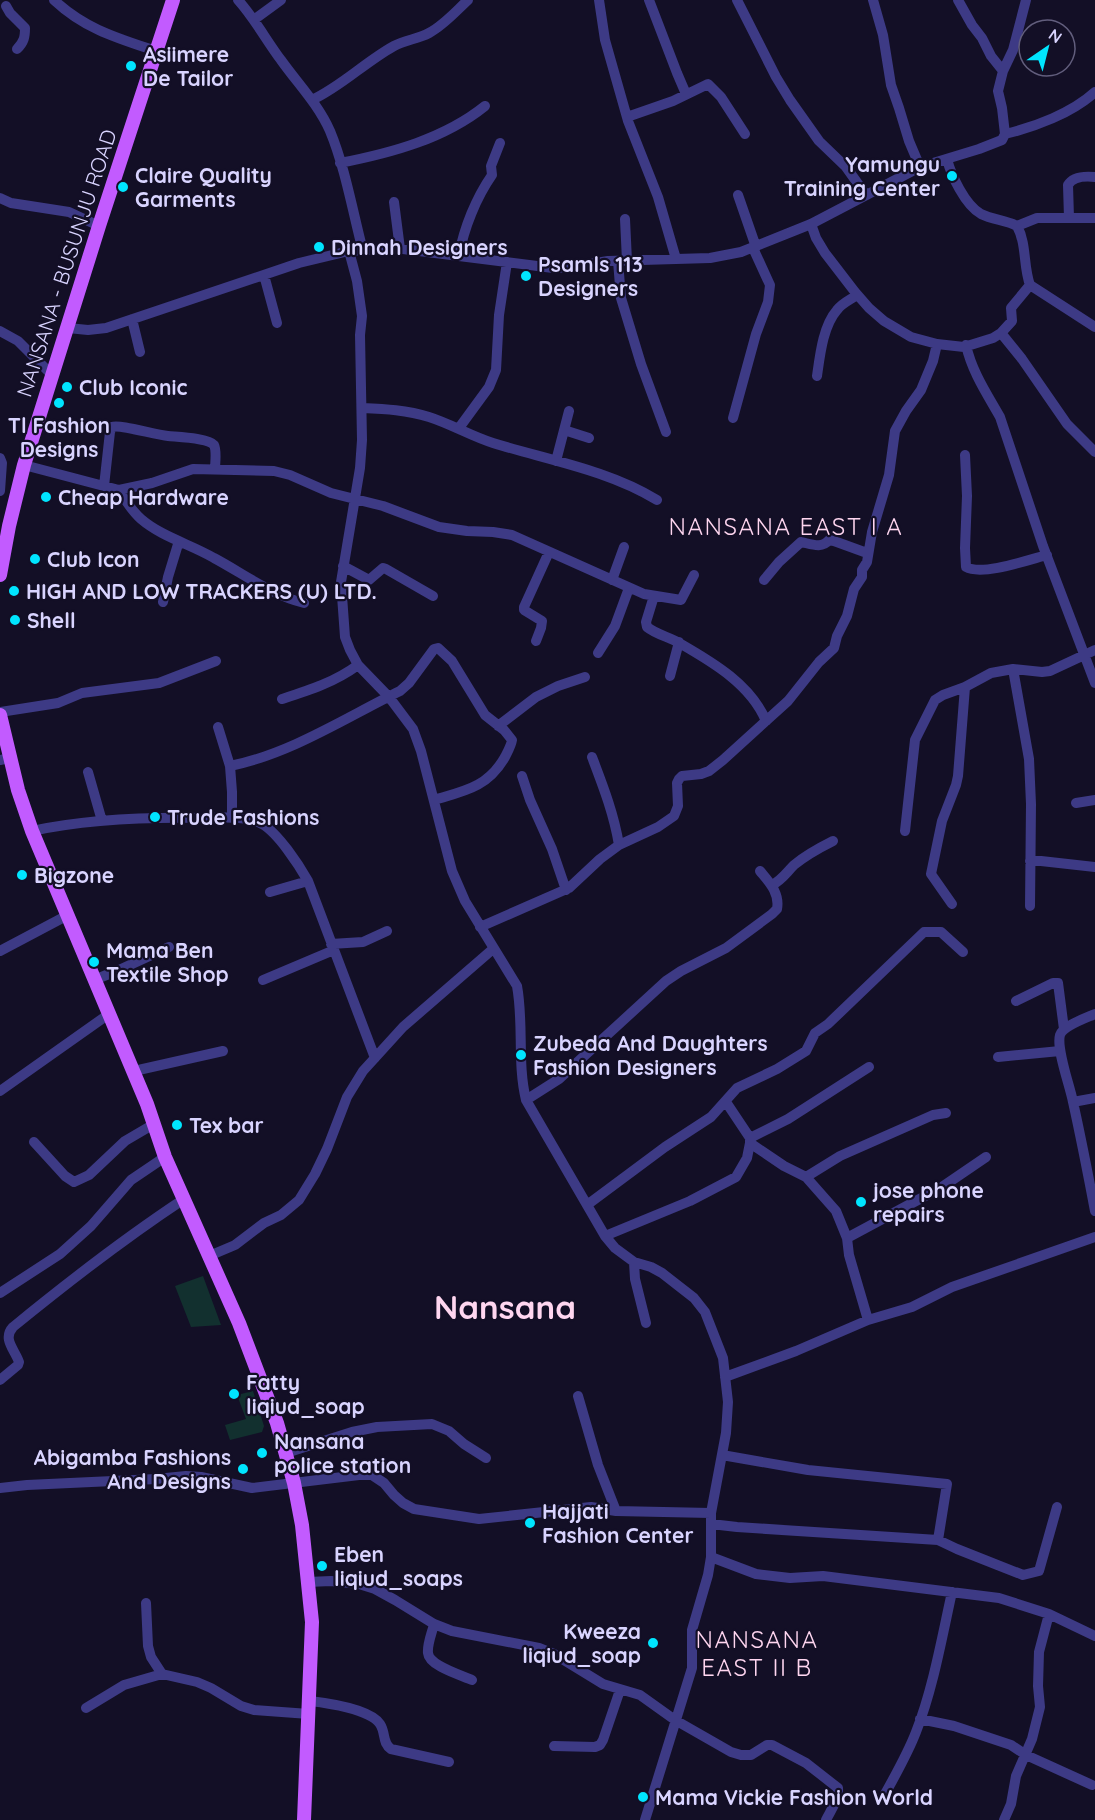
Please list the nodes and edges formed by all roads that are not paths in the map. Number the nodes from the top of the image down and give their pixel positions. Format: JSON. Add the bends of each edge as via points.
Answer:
{"nodes":[{"id":1,"x":54,"y":0,"type":"edge"},
{"id":2,"x":172,"y":0,"type":"edge"},
{"id":3,"x":238,"y":0,"type":"edge"},
{"id":4,"x":280,"y":0,"type":"edge"},
{"id":5,"x":468,"y":0,"type":"edge"},
{"id":6,"x":599,"y":0,"type":"edge"},
{"id":7,"x":649,"y":0,"type":"edge"},
{"id":8,"x":737,"y":0,"type":"edge"},
{"id":9,"x":873,"y":0,"type":"edge"},
{"id":10,"x":958,"y":0,"type":"edge"},
{"id":11,"x":1026,"y":0,"type":"edge"},
{"id":12,"x":6,"y":5,"type":"edge"},
{"id":13,"x":255,"y":19,"type":"junction"},
{"id":14,"x":17,"y":49,"type":"dead end"},
{"id":15,"x":156,"y":51,"type":"junction"},
{"id":16,"x":1003,"y":71,"type":"junction"},
{"id":17,"x":1095,"y":92,"type":"edge"},
{"id":18,"x":687,"y":94,"type":"junction"},
{"id":19,"x":312,"y":100,"type":"junction"},
{"id":20,"x":485,"y":106,"type":"dead end"},
{"id":21,"x":627,"y":117,"type":"junction"},
{"id":22,"x":745,"y":134,"type":"dead end"},
{"id":23,"x":1005,"y":134,"type":"junction"},
{"id":24,"x":500,"y":143,"type":"dead end"},
{"id":25,"x":947,"y":159,"type":"junction"},
{"id":26,"x":340,"y":163,"type":"junction"},
{"id":27,"x":920,"y":167,"type":"junction"},
{"id":28,"x":1095,"y":177,"type":"edge"},
{"id":29,"x":738,"y":195,"type":"dead end"},
{"id":30,"x":866,"y":195,"type":"junction"},
{"id":31,"x":0,"y":198,"type":"edge"},
{"id":32,"x":394,"y":202,"type":"dead end"},
{"id":33,"x":1069,"y":218,"type":"junction"},
{"id":34,"x":1095,"y":218,"type":"edge"},
{"id":35,"x":625,"y":219,"type":"dead end"},
{"id":36,"x":811,"y":224,"type":"junction"},
{"id":37,"x":99,"y":226,"type":"junction"},
{"id":38,"x":1017,"y":226,"type":"junction"},
{"id":39,"x":755,"y":247,"type":"junction"},
{"id":40,"x":400,"y":249,"type":"junction"},
{"id":41,"x":363,"y":250,"type":"junction"},
{"id":42,"x":349,"y":251,"type":"junction"},
{"id":43,"x":459,"y":255,"type":"junction"},
{"id":44,"x":676,"y":259,"type":"junction"},
{"id":45,"x":623,"y":261,"type":"junction"},
{"id":46,"x":507,"y":262,"type":"junction"},
{"id":47,"x":264,"y":275,"type":"junction"},
{"id":48,"x":1030,"y":285,"type":"junction"},
{"id":49,"x":857,"y":295,"type":"junction"},
{"id":50,"x":132,"y":319,"type":"junction"},
{"id":51,"x":277,"y":323,"type":"dead end"},
{"id":52,"x":1095,"y":327,"type":"edge"},
{"id":53,"x":68,"y":328,"type":"junction"},
{"id":54,"x":0,"y":331,"type":"edge"},
{"id":55,"x":1001,"y":333,"type":"junction"},
{"id":56,"x":937,"y":344,"type":"junction"},
{"id":57,"x":966,"y":345,"type":"junction"},
{"id":58,"x":140,"y":352,"type":"dead end"},
{"id":59,"x":52,"y":375,"type":"junction"},
{"id":60,"x":817,"y":376,"type":"dead end"},
{"id":61,"x":362,"y":408,"type":"junction"},
{"id":62,"x":569,"y":411,"type":"dead end"},
{"id":63,"x":733,"y":418,"type":"dead end"},
{"id":64,"x":459,"y":428,"type":"junction"},
{"id":65,"x":564,"y":430,"type":"junction"},
{"id":66,"x":666,"y":432,"type":"dead end"},
{"id":67,"x":589,"y":438,"type":"dead end"},
{"id":68,"x":1095,"y":452,"type":"edge"},
{"id":69,"x":965,"y":455,"type":"dead end"},
{"id":70,"x":0,"y":458,"type":"edge"},
{"id":71,"x":556,"y":461,"type":"junction"},
{"id":72,"x":24,"y":465,"type":"junction"},
{"id":73,"x":215,"y":469,"type":"junction"},
{"id":74,"x":104,"y":486,"type":"junction"},
{"id":75,"x":118,"y":490,"type":"junction"},
{"id":76,"x":0,"y":491,"type":"edge"},
{"id":77,"x":354,"y":499,"type":"junction"},
{"id":78,"x":657,"y":500,"type":"dead end"},
{"id":79,"x":178,"y":540,"type":"junction"},
{"id":80,"x":624,"y":547,"type":"dead end"},
{"id":81,"x":549,"y":552,"type":"junction"},
{"id":82,"x":867,"y":552,"type":"junction"},
{"id":83,"x":1047,"y":555,"type":"junction"},
{"id":84,"x":343,"y":566,"type":"junction"},
{"id":85,"x":0,"y":575,"type":"edge"},
{"id":86,"x":694,"y":575,"type":"dead end"},
{"id":87,"x":612,"y":580,"type":"junction"},
{"id":88,"x":764,"y":580,"type":"dead end"},
{"id":89,"x":629,"y":588,"type":"junction"},
{"id":90,"x":433,"y":596,"type":"dead end"},
{"id":91,"x":654,"y":596,"type":"junction"},
{"id":92,"x":163,"y":602,"type":"dead end"},
{"id":93,"x":304,"y":603,"type":"dead end"},
{"id":94,"x":536,"y":642,"type":"dead end"},
{"id":95,"x":679,"y":642,"type":"junction"},
{"id":96,"x":1095,"y":650,"type":"edge"},
{"id":97,"x":598,"y":653,"type":"dead end"},
{"id":98,"x":1084,"y":656,"type":"junction"},
{"id":99,"x":216,"y":662,"type":"dead end"},
{"id":100,"x":358,"y":664,"type":"junction"},
{"id":101,"x":1013,"y":669,"type":"junction"},
{"id":102,"x":670,"y":675,"type":"dead end"},
{"id":103,"x":585,"y":677,"type":"dead end"},
{"id":104,"x":1095,"y":683,"type":"edge"},
{"id":105,"x":965,"y":687,"type":"junction"},
{"id":106,"x":389,"y":697,"type":"junction"},
{"id":107,"x":282,"y":699,"type":"dead end"},
{"id":108,"x":0,"y":714,"type":"edge"},
{"id":109,"x":766,"y":721,"type":"junction"},
{"id":110,"x":498,"y":726,"type":"junction"},
{"id":111,"x":218,"y":727,"type":"dead end"},
{"id":112,"x":592,"y":757,"type":"dead end"},
{"id":113,"x":4,"y":759,"type":"edge"},
{"id":114,"x":230,"y":766,"type":"junction"},
{"id":115,"x":88,"y":772,"type":"dead end"},
{"id":116,"x":522,"y":776,"type":"dead end"},
{"id":117,"x":434,"y":800,"type":"junction"},
{"id":118,"x":1095,"y":800,"type":"edge"},
{"id":119,"x":1077,"y":803,"type":"dead end"},
{"id":120,"x":232,"y":818,"type":"junction"},
{"id":121,"x":102,"y":820,"type":"junction"},
{"id":122,"x":32,"y":831,"type":"junction"},
{"id":123,"x":905,"y":831,"type":"dead end"},
{"id":124,"x":833,"y":841,"type":"dead end"},
{"id":125,"x":619,"y":845,"type":"junction"},
{"id":126,"x":1030,"y":861,"type":"junction"},
{"id":127,"x":1095,"y":867,"type":"edge"},
{"id":128,"x":760,"y":871,"type":"dead end"},
{"id":129,"x":308,"y":881,"type":"junction"},
{"id":130,"x":772,"y":885,"type":"junction"},
{"id":131,"x":566,"y":890,"type":"junction"},
{"id":132,"x":270,"y":892,"type":"dead end"},
{"id":133,"x":952,"y":904,"type":"dead end"},
{"id":134,"x":1030,"y":906,"type":"dead end"},
{"id":135,"x":68,"y":915,"type":"junction"},
{"id":136,"x":480,"y":927,"type":"junction"},
{"id":137,"x":387,"y":931,"type":"dead end"},
{"id":138,"x":169,"y":947,"type":"dead end"},
{"id":139,"x":332,"y":947,"type":"junction"},
{"id":140,"x":493,"y":949,"type":"junction"},
{"id":141,"x":0,"y":951,"type":"edge"},
{"id":142,"x":963,"y":952,"type":"dead end"},
{"id":143,"x":94,"y":980,"type":"junction"},
{"id":144,"x":263,"y":980,"type":"dead end"},
{"id":145,"x":1016,"y":1001,"type":"dead end"},
{"id":146,"x":109,"y":1014,"type":"junction"},
{"id":147,"x":1095,"y":1014,"type":"edge"},
{"id":148,"x":1064,"y":1029,"type":"junction"},
{"id":149,"x":223,"y":1051,"type":"dead end"},
{"id":150,"x":1060,"y":1051,"type":"junction"},
{"id":151,"x":998,"y":1057,"type":"dead end"},
{"id":152,"x":375,"y":1058,"type":"junction"},
{"id":153,"x":869,"y":1067,"type":"dead end"},
{"id":154,"x":134,"y":1071,"type":"junction"},
{"id":155,"x":0,"y":1091,"type":"edge"},
{"id":156,"x":1095,"y":1098,"type":"edge"},
{"id":157,"x":526,"y":1100,"type":"junction"},
{"id":158,"x":726,"y":1102,"type":"junction"},
{"id":159,"x":1073,"y":1102,"type":"junction"},
{"id":160,"x":946,"y":1113,"type":"dead end"},
{"id":161,"x":154,"y":1124,"type":"junction"},
{"id":162,"x":750,"y":1140,"type":"junction"},
{"id":163,"x":34,"y":1142,"type":"dead end"},
{"id":164,"x":165,"y":1157,"type":"junction"},
{"id":165,"x":986,"y":1157,"type":"dead end"},
{"id":166,"x":806,"y":1178,"type":"junction"},
{"id":167,"x":184,"y":1199,"type":"junction"},
{"id":168,"x":587,"y":1205,"type":"junction"},
{"id":169,"x":1095,"y":1211,"type":"edge"},
{"id":170,"x":605,"y":1236,"type":"junction"},
{"id":171,"x":1095,"y":1237,"type":"edge"},
{"id":172,"x":847,"y":1238,"type":"junction"},
{"id":173,"x":208,"y":1256,"type":"junction"},
{"id":174,"x":634,"y":1262,"type":"junction"},
{"id":175,"x":0,"y":1293,"type":"edge"},
{"id":176,"x":868,"y":1320,"type":"junction"},
{"id":177,"x":646,"y":1323,"type":"dead end"},
{"id":178,"x":725,"y":1377,"type":"junction"},
{"id":179,"x":0,"y":1380,"type":"edge"},
{"id":180,"x":578,"y":1396,"type":"dead end"},
{"id":181,"x":286,"y":1453,"type":"junction"},
{"id":182,"x":722,"y":1455,"type":"junction"},
{"id":183,"x":486,"y":1458,"type":"dead end"},
{"id":184,"x":294,"y":1483,"type":"junction"},
{"id":185,"x":0,"y":1488,"type":"edge"},
{"id":186,"x":1057,"y":1507,"type":"dead end"},
{"id":187,"x":616,"y":1511,"type":"junction"},
{"id":188,"x":711,"y":1519,"type":"junction"},
{"id":189,"x":938,"y":1540,"type":"junction"},
{"id":190,"x":711,"y":1557,"type":"junction"},
{"id":191,"x":308,"y":1582,"type":"junction"},
{"id":192,"x":952,"y":1592,"type":"junction"},
{"id":193,"x":146,"y":1603,"type":"dead end"},
{"id":194,"x":1049,"y":1614,"type":"junction"},
{"id":195,"x":434,"y":1624,"type":"junction"},
{"id":196,"x":1095,"y":1636,"type":"edge"},
{"id":197,"x":162,"y":1674,"type":"junction"},
{"id":198,"x":472,"y":1680,"type":"dead end"},
{"id":199,"x":620,"y":1690,"type":"junction"},
{"id":200,"x":309,"y":1707,"type":"junction"},
{"id":201,"x":86,"y":1708,"type":"dead end"},
{"id":202,"x":920,"y":1719,"type":"junction"},
{"id":203,"x":675,"y":1720,"type":"junction"},
{"id":204,"x":554,"y":1746,"type":"dead end"},
{"id":205,"x":1026,"y":1755,"type":"junction"},
{"id":206,"x":449,"y":1762,"type":"dead end"},
{"id":207,"x":1092,"y":1785,"type":"dead end"},
{"id":208,"x":885,"y":1794,"type":"dead end"},
{"id":209,"x":304,"y":1820,"type":"edge"},
{"id":210,"x":645,"y":1820,"type":"edge"},
{"id":211,"x":826,"y":1820,"type":"edge"},
{"id":212,"x":1004,"y":1820,"type":"edge"}],
"edges":[{"from":1,"to":15,"type":"street","via":[[94,29]]},
{"from":2,"to":15,"type":"main road","name":"NANSANA - BUSUNJU ROAD"},
{"from":3,"to":13,"type":"street"},
{"from":4,"to":13,"type":"street"},
{"from":5,"to":19,"type":"street","via":[[429,33],[395,45]]},
{"from":6,"to":21,"type":"street","via":[[605,40]]},
{"from":7,"to":18,"type":"street"},
{"from":8,"to":30,"type":"street","via":[[790,100]]},
{"from":9,"to":27,"type":"street","via":[[884,35],[891,85]]},
{"from":10,"to":16,"type":"street"},
{"from":11,"to":16,"type":"street","via":[[1013,50]]},
{"from":12,"to":14,"type":"street","via":[[25,28]]},
{"from":13,"to":19,"type":"street"},
{"from":15,"to":37,"type":"main road","name":"NANSANA - BUSUNJU ROAD"},
{"from":16,"to":23,"type":"street","via":[[998,91]]},
{"from":17,"to":23,"type":"street","via":[[1042,123]]},
{"from":18,"to":21,"type":"street"},
{"from":18,"to":22,"type":"street","via":[[710,84]]},
{"from":19,"to":26,"type":"street","via":[[330,132]]},
{"from":20,"to":26,"type":"street","via":[[424,141]]},
{"from":21,"to":44,"type":"street","via":[[658,197]]},
{"from":23,"to":25,"type":"street","via":[[1002,140]]},
{"from":24,"to":43,"type":"street","via":[[491,166],[492,175],[464,231]]},
{"from":25,"to":27,"type":"street"},
{"from":25,"to":38,"type":"street","via":[[956,183],[975,210]]},
{"from":26,"to":41,"type":"street"},
{"from":27,"to":30,"type":"street"},
{"from":28,"to":33,"type":"street","via":[[1074,178],[1068,185]]},
{"from":29,"to":39,"type":"street"},
{"from":30,"to":36,"type":"street"},
{"from":31,"to":37,"type":"street","via":[[69,212]]},
{"from":32,"to":40,"type":"street"},
{"from":33,"to":34,"type":"street"},
{"from":33,"to":38,"type":"street","via":[[1037,218]]},
{"from":35,"to":45,"type":"street"},
{"from":36,"to":39,"type":"street"},
{"from":36,"to":49,"type":"street","via":[[825,253]]},
{"from":37,"to":53,"type":"main road","name":"NANSANA - BUSUNJU ROAD"},
{"from":38,"to":48,"type":"street"},
{"from":39,"to":44,"type":"street","via":[[722,256]]},
{"from":39,"to":63,"type":"street","via":[[770,285],[768,302]]},
{"from":40,"to":41,"type":"street"},
{"from":40,"to":43,"type":"street"},
{"from":41,"to":42,"type":"street"},
{"from":42,"to":47,"type":"street"},
{"from":42,"to":61,"type":"street","via":[[362,316]]},
{"from":43,"to":46,"type":"street"},
{"from":44,"to":45,"type":"street"},
{"from":45,"to":46,"type":"street","via":[[553,268]]},
{"from":45,"to":66,"type":"street","via":[[621,298]]},
{"from":46,"to":64,"type":"street","via":[[496,370],[489,387]]},
{"from":47,"to":50,"type":"street"},
{"from":47,"to":51,"type":"street"},
{"from":48,"to":52,"type":"street"},
{"from":48,"to":55,"type":"street","via":[[1011,308],[1012,321]]},
{"from":49,"to":56,"type":"street","via":[[899,331]]},
{"from":49,"to":60,"type":"street","via":[[833,316]]},
{"from":50,"to":53,"type":"street","via":[[106,328]]},
{"from":50,"to":58,"type":"street"},
{"from":53,"to":59,"type":"main road","name":"NANSANA - BUSUNJU ROAD"},
{"from":54,"to":59,"type":"street","via":[[18,341]]},
{"from":55,"to":57,"type":"street"},
{"from":55,"to":68,"type":"street","via":[[1066,424]]},
{"from":56,"to":57,"type":"street"},
{"from":56,"to":82,"type":"street","via":[[921,390],[895,431],[889,475]]},
{"from":57,"to":83,"type":"street","via":[[979,381],[1000,417]]},
{"from":59,"to":72,"type":"main road","name":"NANSANA - BUSUNJU ROAD"},
{"from":61,"to":64,"type":"street","via":[[411,412]]},
{"from":61,"to":77,"type":"street"},
{"from":62,"to":65,"type":"street"},
{"from":64,"to":71,"type":"street"},
{"from":65,"to":67,"type":"street"},
{"from":65,"to":71,"type":"street"},
{"from":69,"to":83,"type":"street","via":[[966,567],[1005,567]]},
{"from":70,"to":76,"type":"street"},
{"from":71,"to":78,"type":"street","via":[[624,484]]},
{"from":72,"to":74,"type":"street"},
{"from":72,"to":85,"type":"main road","name":"NANSANA - BUSUNJU ROAD"},
{"from":73,"to":74,"type":"street","via":[[215,448],[211,443],[117,425],[110,432]]},
{"from":73,"to":75,"type":"street","via":[[193,470]]},
{"from":73,"to":77,"type":"street","via":[[274,471]]},
{"from":74,"to":75,"type":"street"},
{"from":75,"to":79,"type":"street","via":[[140,518]]},
{"from":77,"to":81,"type":"street","via":[[453,530],[512,535]]},
{"from":77,"to":84,"type":"street"},
{"from":79,"to":92,"type":"street"},
{"from":79,"to":93,"type":"street","via":[[253,582]]},
{"from":80,"to":87,"type":"street"},
{"from":81,"to":87,"type":"street"},
{"from":81,"to":94,"type":"street","via":[[524,607],[542,621]]},
{"from":82,"to":88,"type":"street","via":[[829,540],[826,545],[816,546],[801,542]]},
{"from":82,"to":109,"type":"street","via":[[862,578],[854,589],[834,648]]},
{"from":83,"to":98,"type":"street"},
{"from":84,"to":90,"type":"street","via":[[369,580],[383,568]]},
{"from":84,"to":100,"type":"street","via":[[345,637]]},
{"from":86,"to":91,"type":"street","via":[[681,600]]},
{"from":87,"to":89,"type":"street"},
{"from":89,"to":91,"type":"street"},
{"from":89,"to":97,"type":"street","via":[[615,626]]},
{"from":91,"to":95,"type":"street","via":[[647,627]]},
{"from":95,"to":102,"type":"street"},
{"from":95,"to":109,"type":"street","via":[[732,677],[757,702]]},
{"from":96,"to":98,"type":"street"},
{"from":98,"to":101,"type":"street","via":[[1050,671]]},
{"from":98,"to":104,"type":"street"},
{"from":99,"to":108,"type":"street","via":[[159,683],[82,693],[58,703]]},
{"from":100,"to":106,"type":"street"},
{"from":100,"to":107,"type":"street","via":[[326,685]]},
{"from":101,"to":105,"type":"street","via":[[991,674]]},
{"from":101,"to":126,"type":"street","via":[[1029,759]]},
{"from":103,"to":110,"type":"street","via":[[536,697]]},
{"from":105,"to":123,"type":"street","via":[[935,700],[915,740]]},
{"from":105,"to":133,"type":"street","via":[[958,776],[942,821],[931,874]]},
{"from":106,"to":110,"type":"street","via":[[409,683],[438,648],[452,661],[485,715]]},
{"from":106,"to":114,"type":"street","via":[[304,739]]},
{"from":106,"to":117,"type":"street","via":[[412,729]]},
{"from":108,"to":113,"type":"main road"},
{"from":109,"to":125,"type":"street","via":[[714,767],[679,779],[675,816]]},
{"from":110,"to":117,"type":"street","via":[[512,740],[497,772],[463,792]]},
{"from":111,"to":114,"type":"street"},
{"from":112,"to":125,"type":"street","via":[[607,794]]},
{"from":113,"to":122,"type":"main road"},
{"from":114,"to":120,"type":"street"},
{"from":115,"to":121,"type":"street"},
{"from":116,"to":131,"type":"street"},
{"from":117,"to":136,"type":"street","via":[[457,894]]},
{"from":118,"to":119,"type":"street"},
{"from":120,"to":121,"type":"street"},
{"from":120,"to":129,"type":"street","via":[[261,824],[269,830]]},
{"from":121,"to":122,"type":"street"},
{"from":122,"to":135,"type":"main road"},
{"from":124,"to":130,"type":"street","via":[[803,858]]},
{"from":125,"to":131,"type":"street"},
{"from":126,"to":127,"type":"street"},
{"from":126,"to":134,"type":"street"},
{"from":128,"to":130,"type":"street"},
{"from":129,"to":132,"type":"street"},
{"from":129,"to":139,"type":"street"},
{"from":130,"to":157,"type":"street","via":[[778,902],[772,914],[726,948],[666,981],[559,1078]]},
{"from":131,"to":136,"type":"street"},
{"from":135,"to":141,"type":"street"},
{"from":135,"to":143,"type":"main road"},
{"from":136,"to":140,"type":"street"},
{"from":137,"to":139,"type":"street","via":[[363,942]]},
{"from":138,"to":143,"type":"street"},
{"from":139,"to":144,"type":"street"},
{"from":139,"to":152,"type":"street"},
{"from":140,"to":152,"type":"street","via":[[403,1027]]},
{"from":140,"to":157,"type":"street","via":[[517,986]]},
{"from":142,"to":158,"type":"street","via":[[941,932],[924,932],[815,1033],[806,1051],[737,1088]]},
{"from":143,"to":146,"type":"main road"},
{"from":145,"to":148,"type":"street","via":[[1058,983]]},
{"from":146,"to":154,"type":"main road"},
{"from":146,"to":155,"type":"street"},
{"from":147,"to":148,"type":"street"},
{"from":148,"to":150,"type":"street","via":[[1060,1034]]},
{"from":149,"to":154,"type":"street"},
{"from":150,"to":151,"type":"street"},
{"from":150,"to":159,"type":"street"},
{"from":152,"to":173,"type":"street","via":[[347,1097],[327,1149],[299,1200],[236,1245]]},
{"from":153,"to":162,"type":"street"},
{"from":154,"to":161,"type":"main road"},
{"from":156,"to":159,"type":"street"},
{"from":157,"to":168,"type":"street"},
{"from":158,"to":162,"type":"street"},
{"from":158,"to":168,"type":"street","via":[[711,1117]]},
{"from":159,"to":169,"type":"street"},
{"from":160,"to":166,"type":"street","via":[[861,1146]]},
{"from":161,"to":163,"type":"street","via":[[125,1141],[90,1175],[74,1182]]},
{"from":161,"to":164,"type":"main road"},
{"from":162,"to":166,"type":"street"},
{"from":162,"to":170,"type":"street","via":[[747,1158],[736,1177]]},
{"from":164,"to":167,"type":"main road"},
{"from":164,"to":175,"type":"street","via":[[131,1179],[91,1226],[60,1254]]},
{"from":165,"to":172,"type":"street","via":[[942,1187]]},
{"from":166,"to":172,"type":"street","via":[[836,1211]]},
{"from":167,"to":173,"type":"main road"},
{"from":167,"to":179,"type":"street","via":[[13,1327],[7,1338],[19,1362]]},
{"from":168,"to":170,"type":"street"},
{"from":170,"to":174,"type":"street"},
{"from":171,"to":176,"type":"street"},
{"from":172,"to":176,"type":"street"},
{"from":173,"to":181,"type":"main road","via":[[239,1323]]},
{"from":174,"to":177,"type":"street"},
{"from":174,"to":178,"type":"street","via":[[662,1273],[694,1298],[712,1328]]},
{"from":176,"to":178,"type":"street"},
{"from":178,"to":182,"type":"street","via":[[728,1402]]},
{"from":180,"to":187,"type":"street"},
{"from":181,"to":183,"type":"street","via":[[377,1426],[432,1424],[449,1431]]},
{"from":181,"to":184,"type":"main road"},
{"from":182,"to":188,"type":"street"},
{"from":182,"to":189,"type":"street","via":[[808,1470],[947,1484]]},
{"from":184,"to":185,"type":"street","via":[[252,1488],[186,1476]]},
{"from":184,"to":187,"type":"street","via":[[372,1475],[414,1509],[479,1519],[591,1507]]},
{"from":184,"to":191,"type":"main road"},
{"from":186,"to":189,"type":"street","via":[[1039,1571],[1023,1575]]},
{"from":187,"to":188,"type":"street"},
{"from":188,"to":189,"type":"street","via":[[737,1527]]},
{"from":188,"to":190,"type":"street"},
{"from":190,"to":192,"type":"street","via":[[756,1574],[824,1576]]},
{"from":190,"to":203,"type":"street","via":[[692,1630],[692,1668]]},
{"from":191,"to":195,"type":"street","via":[[331,1581],[375,1589]]},
{"from":191,"to":200,"type":"main road","via":[[312,1622]]},
{"from":192,"to":194,"type":"street","via":[[999,1598]]},
{"from":192,"to":202,"type":"street"},
{"from":193,"to":197,"type":"street","via":[[148,1646]]},
{"from":194,"to":196,"type":"street"},
{"from":194,"to":205,"type":"street","via":[[1039,1652],[1040,1707]]},
{"from":195,"to":198,"type":"street","via":[[428,1656],[435,1664]]},
{"from":195,"to":199,"type":"street","via":[[538,1648]]},
{"from":197,"to":200,"type":"street","via":[[197,1682],[248,1708],[263,1711]]},
{"from":197,"to":201,"type":"street","via":[[124,1685]]},
{"from":199,"to":203,"type":"street","via":[[640,1695]]},
{"from":199,"to":204,"type":"street","via":[[600,1745]]},
{"from":200,"to":206,"type":"street","via":[[335,1704],[358,1712],[381,1725],[386,1746],[391,1749]]},
{"from":200,"to":209,"type":"main road"},
{"from":202,"to":205,"type":"street","via":[[997,1740]]},
{"from":202,"to":208,"type":"street"},
{"from":203,"to":210,"type":"street"},
{"from":203,"to":211,"type":"street","via":[[731,1752],[751,1755],[772,1744],[806,1763],[838,1788]]},
{"from":205,"to":207,"type":"street"},
{"from":205,"to":212,"type":"street"}]}
